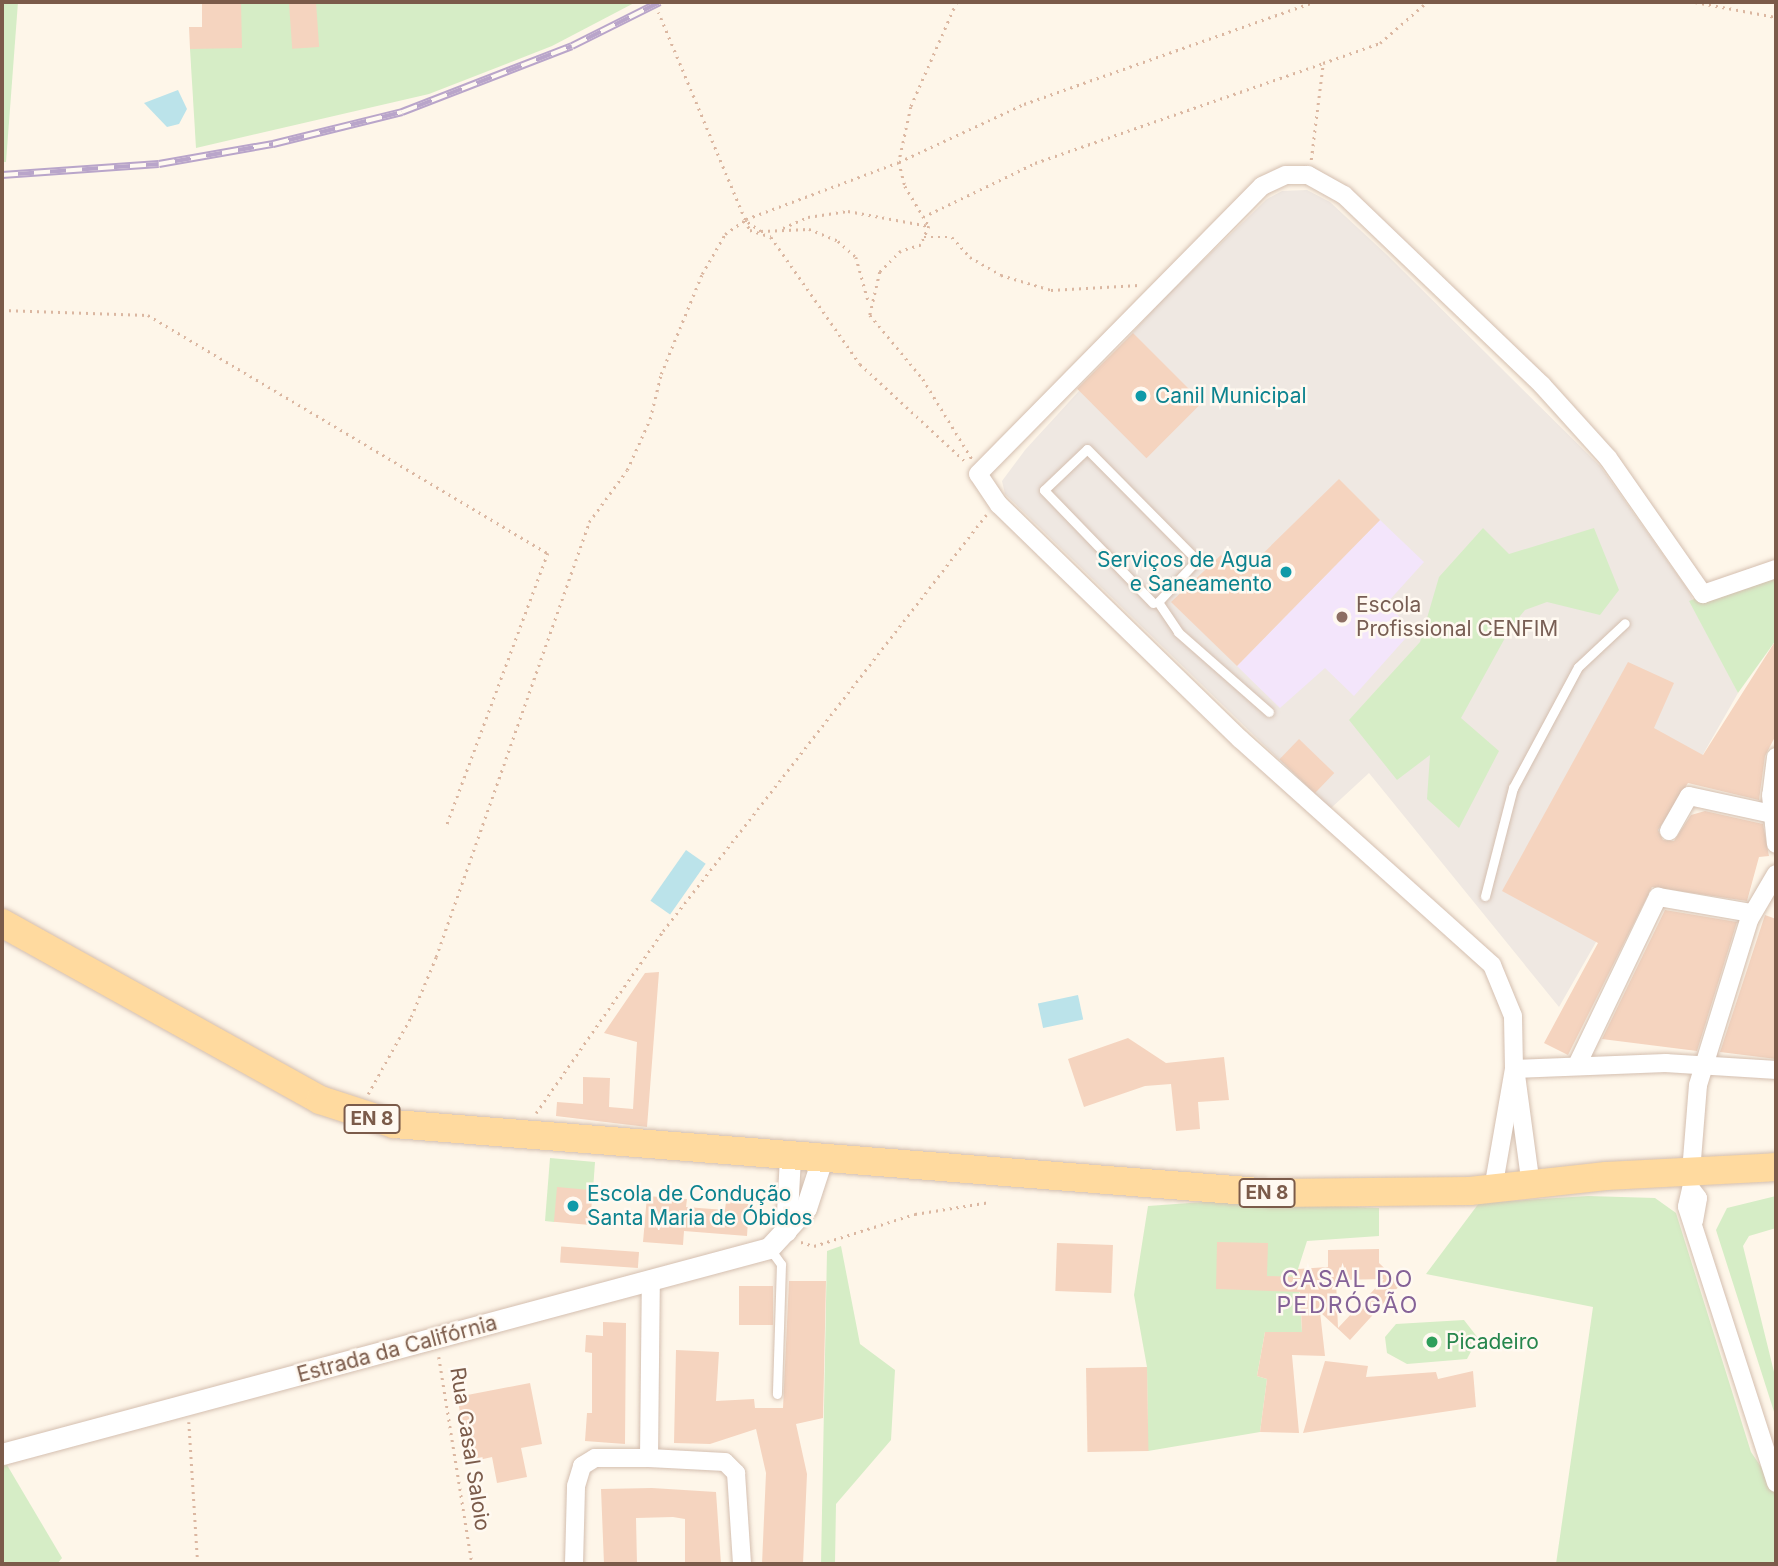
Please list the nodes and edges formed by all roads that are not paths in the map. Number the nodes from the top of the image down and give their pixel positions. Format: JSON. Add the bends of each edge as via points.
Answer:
{"nodes":[{"id":1,"x":1776,"y":569,"type":"edge"},
{"id":2,"x":1153,"y":603,"type":"dead end"},
{"id":3,"x":1625,"y":623,"type":"dead end"},
{"id":4,"x":1269,"y":712,"type":"dead end"},
{"id":5,"x":1776,"y":757,"type":"edge"},
{"id":6,"x":1772,"y":814,"type":"junction"},
{"id":7,"x":1669,"y":831,"type":"dead end"},
{"id":8,"x":1776,"y":845,"type":"edge"},
{"id":9,"x":1776,"y":874,"type":"edge"},
{"id":10,"x":1485,"y":896,"type":"dead end"},
{"id":11,"x":1752,"y":913,"type":"junction"},
{"id":12,"x":2,"y":923,"type":"edge"},
{"id":13,"x":1577,"y":1065,"type":"junction"},
{"id":14,"x":1705,"y":1065,"type":"junction"},
{"id":15,"x":1514,"y":1069,"type":"junction"},
{"id":16,"x":1776,"y":1070,"type":"edge"},
{"id":17,"x":790,"y":1157,"type":"junction"},
{"id":18,"x":821,"y":1159,"type":"junction"},
{"id":19,"x":1776,"y":1167,"type":"edge"},
{"id":20,"x":1691,"y":1180,"type":"junction"},
{"id":21,"x":1776,"y":1182,"type":"edge"},
{"id":22,"x":1531,"y":1186,"type":"junction"},
{"id":23,"x":1493,"y":1189,"type":"junction"},
{"id":24,"x":779,"y":1238,"type":"junction"},
{"id":25,"x":651,"y":1281,"type":"junction"},
{"id":26,"x":777,"y":1394,"type":"dead end"},
{"id":27,"x":2,"y":1454,"type":"edge"},
{"id":28,"x":649,"y":1458,"type":"junction"},
{"id":29,"x":1776,"y":1483,"type":"edge"},
{"id":30,"x":574,"y":1564,"type":"edge"},
{"id":31,"x":742,"y":1564,"type":"edge"}],
"edges":[{"from":1,"to":15,"type":"street","via":[[1703,594],[1608,458],[1542,385],[1344,195],[1308,175],[1286,175],[1262,186],[978,474],[997,501],[1313,807],[1492,965],[1513,1016]]},
{"from":2,"to":4,"type":"lane","via":[[1044,491],[1087,449],[1197,560],[1158,602],[1178,632]]},
{"from":3,"to":10,"type":"lane","via":[[1578,667],[1513,788]]},
{"from":5,"to":6,"type":"street"},
{"from":6,"to":7,"type":"street","via":[[1689,796]]},
{"from":6,"to":8,"type":"street"},
{"from":9,"to":11,"type":"street"},
{"from":11,"to":13,"type":"street","via":[[1658,897]]},
{"from":11,"to":14,"type":"street"},
{"from":12,"to":17,"type":"main road","number":"EN 8","via":[[356,1115],[394,1124]]},
{"from":13,"to":14,"type":"street"},
{"from":13,"to":15,"type":"street"},
{"from":14,"to":16,"type":"street"},
{"from":14,"to":20,"type":"street","via":[[1698,1085]]},
{"from":15,"to":22,"type":"street"},
{"from":15,"to":23,"type":"street"},
{"from":17,"to":18,"type":"main road","number":"EN 8"},
{"from":17,"to":24,"type":"street"},
{"from":18,"to":23,"type":"main road","number":"EN 8","via":[[1273,1193]]},
{"from":18,"to":24,"type":"street","via":[[810,1200]]},
{"from":19,"to":20,"type":"main road","number":"EN 8"},
{"from":20,"to":21,"type":"main road","number":"EN 8"},
{"from":20,"to":22,"type":"main road","number":"EN 8"},
{"from":20,"to":29,"type":"street","via":[[1698,1198],[1694,1221]]},
{"from":22,"to":23,"type":"main road","number":"EN 8"},
{"from":24,"to":25,"type":"street","name":"Estrada da Califórnia"},
{"from":24,"to":26,"type":"lane"},
{"from":25,"to":27,"type":"street","name":"Estrada da Califórnia"},
{"from":25,"to":28,"type":"street"},
{"from":28,"to":30,"type":"street","via":[[594,1458],[582,1466],[576,1486]]},
{"from":28,"to":31,"type":"street","via":[[725,1462],[736,1472]]}]}
